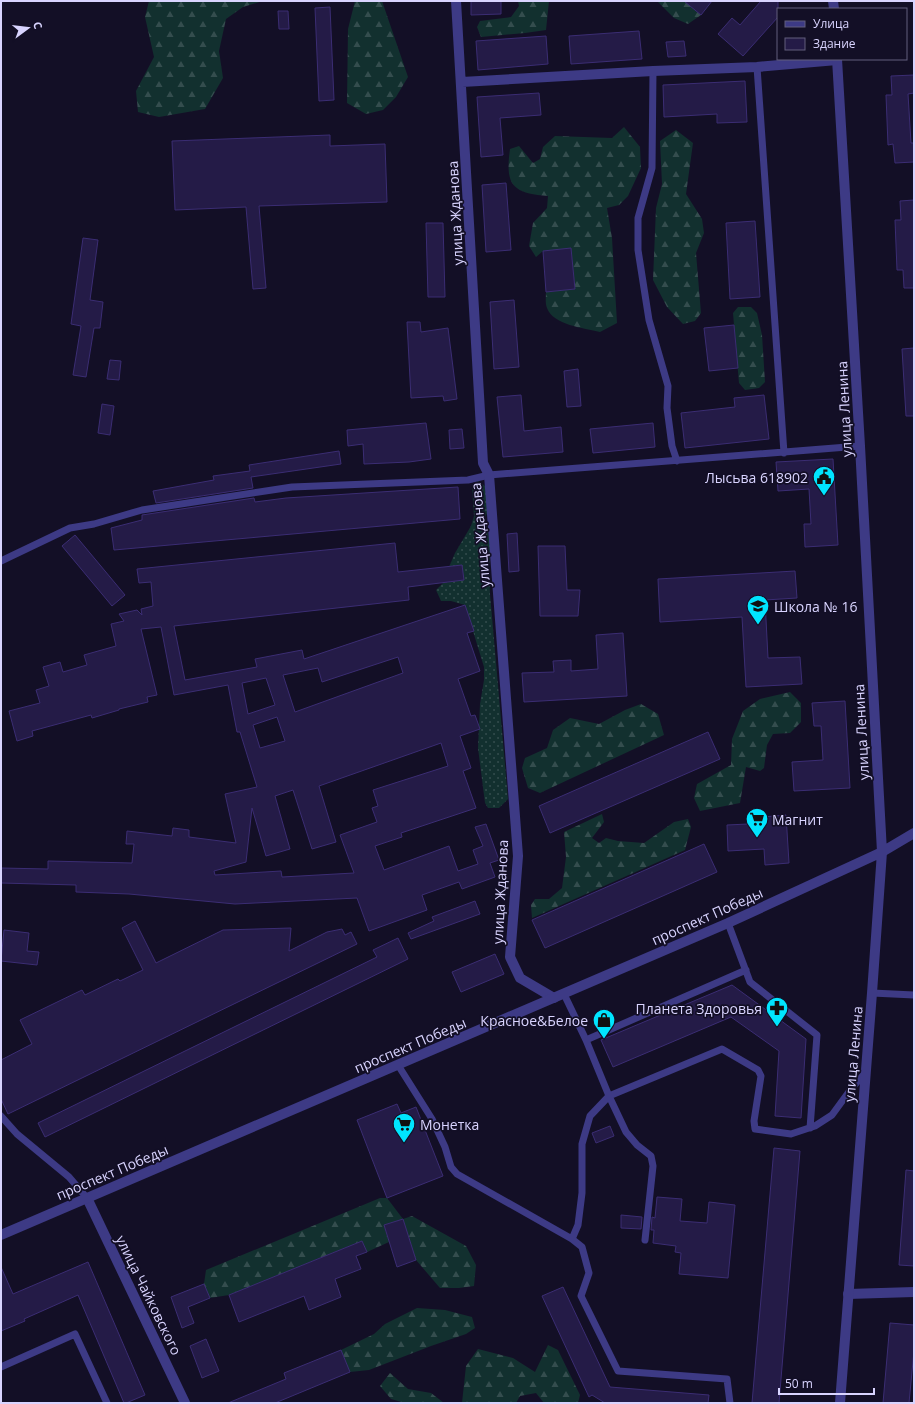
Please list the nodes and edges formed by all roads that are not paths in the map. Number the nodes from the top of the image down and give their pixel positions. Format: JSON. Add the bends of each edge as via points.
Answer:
{"nodes":[{"id":1,"x":456,"y":1,"type":"edge"},
{"id":2,"x":837,"y":60,"type":"edge"},
{"id":3,"x":757,"y":67,"type":"junction"},
{"id":4,"x":654,"y":71,"type":"junction"},
{"id":5,"x":462,"y":82,"type":"junction"},
{"id":6,"x":860,"y":446,"type":"junction"},
{"id":7,"x":784,"y":453,"type":"junction"},
{"id":8,"x":677,"y":461,"type":"junction"},
{"id":9,"x":489,"y":475,"type":"junction"},
{"id":10,"x":1,"y":562,"type":"edge"},
{"id":11,"x":914,"y":834,"type":"edge"},
{"id":12,"x":882,"y":852,"type":"junction"},
{"id":13,"x":728,"y":923,"type":"junction"},
{"id":14,"x":746,"y":970,"type":"junction"},
{"id":15,"x":872,"y":993,"type":"junction"},
{"id":16,"x":914,"y":995,"type":"edge"},
{"id":17,"x":559,"y":996,"type":"junction"},
{"id":18,"x":586,"y":1040,"type":"junction"},
{"id":19,"x":398,"y":1065,"type":"junction"},
{"id":20,"x":866,"y":1072,"type":"junction"},
{"id":21,"x":609,"y":1096,"type":"junction"},
{"id":22,"x":1,"y":1116,"type":"edge"},
{"id":23,"x":810,"y":1128,"type":"junction"},
{"id":24,"x":87,"y":1198,"type":"junction"},
{"id":25,"x":1,"y":1235,"type":"edge"},
{"id":26,"x":572,"y":1239,"type":"junction"},
{"id":27,"x":645,"y":1240,"type":"dead end"},
{"id":28,"x":914,"y":1292,"type":"edge"},
{"id":29,"x":848,"y":1294,"type":"junction"},
{"id":30,"x":1,"y":1367,"type":"edge"},
{"id":31,"x":107,"y":1403,"type":"edge"},
{"id":32,"x":184,"y":1403,"type":"edge"},
{"id":33,"x":730,"y":1403,"type":"edge"},
{"id":34,"x":840,"y":1403,"type":"edge"}],
"edges":[{"from":1,"to":5,"type":"street","name":"улица Жданова"},
{"from":2,"to":3,"type":"street"},
{"from":2,"to":6,"type":"street","name":"улица Ленина"},
{"from":3,"to":4,"type":"street"},
{"from":3,"to":7,"type":"lane"},
{"from":4,"to":5,"type":"street"},
{"from":4,"to":8,"type":"lane","via":[[652,168],[638,218],[638,250],[649,320],[668,386],[666,408]]},
{"from":5,"to":9,"type":"street","name":"улица Жданова","via":[[483,463]]},
{"from":6,"to":7,"type":"lane"},
{"from":6,"to":12,"type":"street","name":"улица Ленина"},
{"from":7,"to":8,"type":"lane"},
{"from":8,"to":9,"type":"lane"},
{"from":9,"to":10,"type":"lane","via":[[468,480],[292,487],[142,510],[70,528]]},
{"from":9,"to":17,"type":"street","name":"улица Жданова","via":[[518,856],[510,957],[520,978]]},
{"from":11,"to":12,"type":"street","name":"проспект Победы"},
{"from":12,"to":13,"type":"street","name":"проспект Победы"},
{"from":12,"to":15,"type":"street","name":"улица Ленина"},
{"from":13,"to":14,"type":"lane"},
{"from":13,"to":17,"type":"street","name":"проспект Победы"},
{"from":14,"to":18,"type":"lane"},
{"from":14,"to":23,"type":"lane","via":[[750,982],[817,1035]]},
{"from":15,"to":16,"type":"lane"},
{"from":15,"to":20,"type":"street","name":"улица Ленина"},
{"from":17,"to":18,"type":"lane"},
{"from":17,"to":19,"type":"street","name":"проспект Победы"},
{"from":18,"to":21,"type":"lane"},
{"from":19,"to":24,"type":"street","name":"проспект Победы"},
{"from":19,"to":26,"type":"lane","via":[[432,1119],[451,1167],[457,1174]]},
{"from":20,"to":23,"type":"lane","via":[[851,1088],[832,1116]]},
{"from":20,"to":29,"type":"street","name":"улица Ленина"},
{"from":21,"to":23,"type":"lane","via":[[722,1049],[758,1070],[761,1076],[755,1130],[791,1134]]},
{"from":21,"to":26,"type":"lane","via":[[590,1116],[582,1144],[582,1193],[578,1225]]},
{"from":21,"to":27,"type":"lane","via":[[626,1132],[651,1156],[654,1166]]},
{"from":22,"to":24,"type":"lane","via":[[17,1134],[69,1177]]},
{"from":24,"to":25,"type":"street","name":"проспект Победы"},
{"from":24,"to":32,"type":"street","name":"улица Чайковского"},
{"from":26,"to":33,"type":"lane","via":[[582,1247],[589,1273],[581,1296],[618,1371],[726,1379]]},
{"from":28,"to":29,"type":"street"},
{"from":29,"to":34,"type":"street","name":"улица Ленина"},
{"from":30,"to":31,"type":"lane","via":[[75,1334]]}]}
